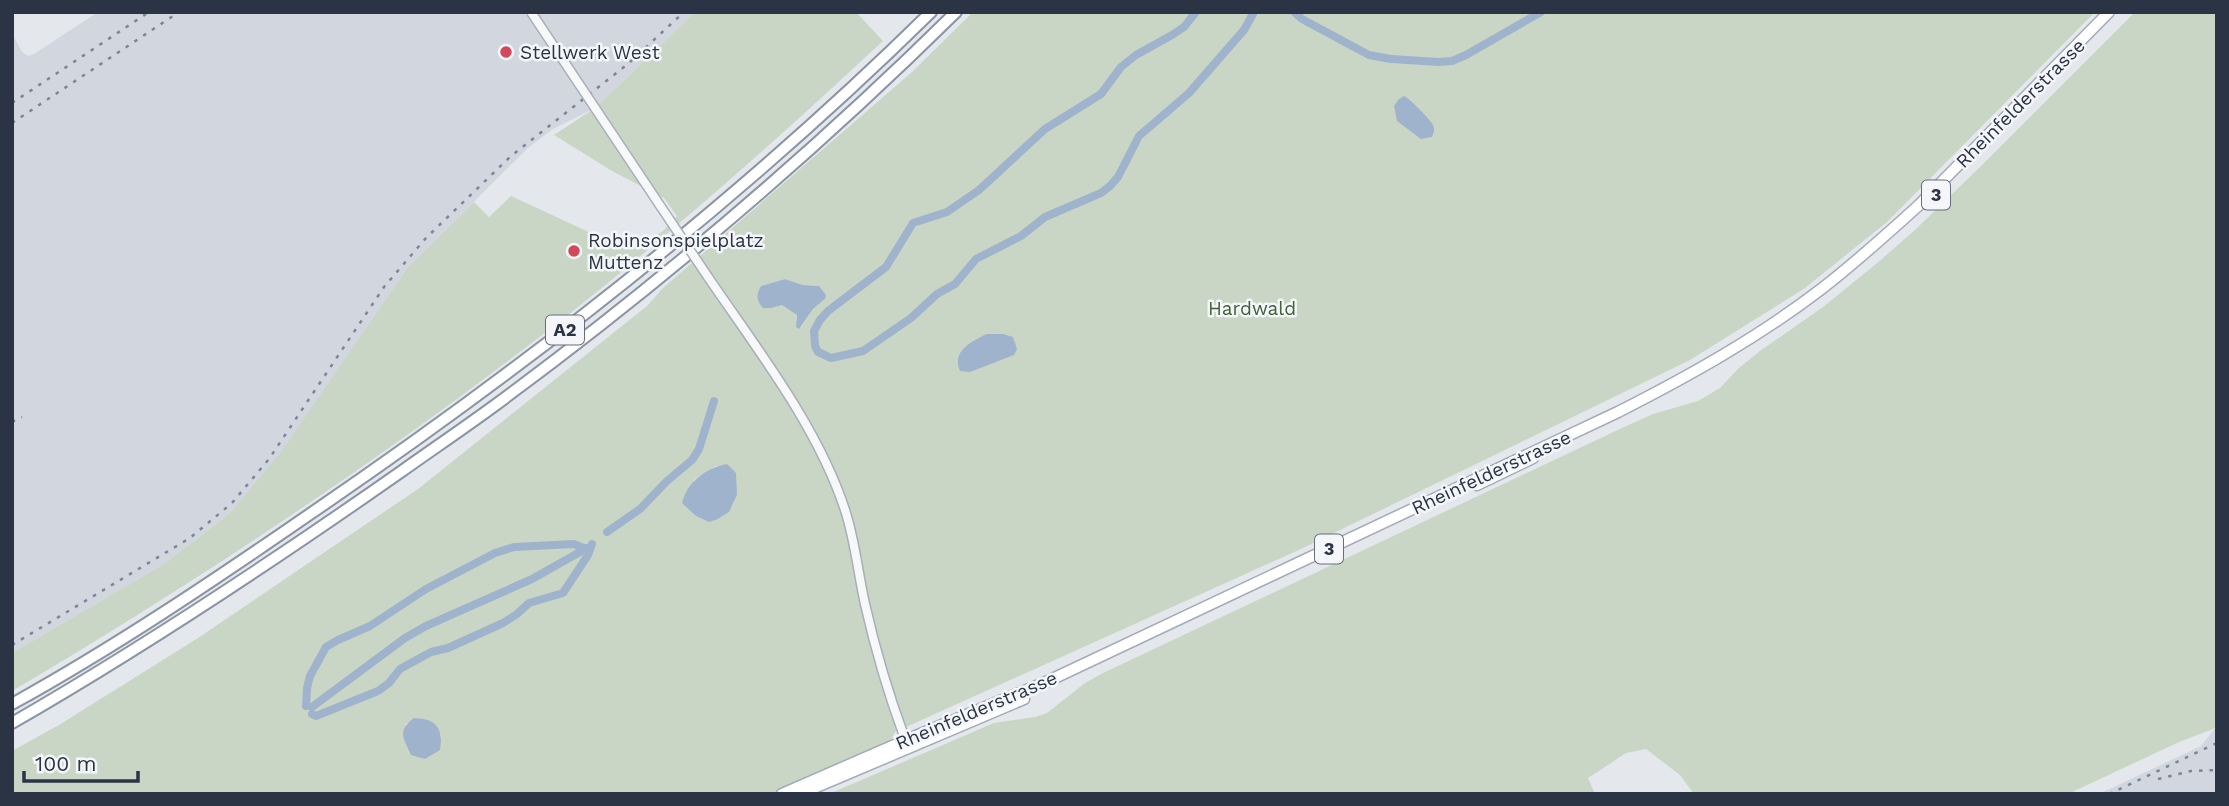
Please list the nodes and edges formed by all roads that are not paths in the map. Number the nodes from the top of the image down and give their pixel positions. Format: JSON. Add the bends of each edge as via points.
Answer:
{"nodes":[{"id":1,"x":531,"y":12,"type":"edge"},
{"id":2,"x":931,"y":12,"type":"edge"},
{"id":3,"x":956,"y":12,"type":"edge"},
{"id":4,"x":2109,"y":12,"type":"edge"},
{"id":5,"x":2118,"y":12,"type":"edge"},
{"id":6,"x":12,"y":704,"type":"edge"},
{"id":7,"x":12,"y":723,"type":"edge"},
{"id":8,"x":909,"y":743,"type":"junction"},
{"id":9,"x":782,"y":794,"type":"edge"},
{"id":10,"x":800,"y":794,"type":"edge"}],
"edges":[{"from":1,"to":8,"type":"street","bridge":true,"via":[[770,369],[825,460],[846,512],[865,606]]},
{"from":2,"to":6,"type":"highway","number":"A2","via":[[697,223],[485,391],[221,576]]},
{"from":3,"to":7,"type":"highway","number":"A2","via":[[711,235],[493,407],[229,589]]},
{"from":4,"to":8,"type":"main road","name":"Rheinfelderstrasse","number":"3","via":[[1885,236],[1820,290],[1707,365],[1618,412]]},
{"from":5,"to":8,"type":"main road","name":"Rheinfelderstrasse","number":"3","via":[[1873,254],[1831,289],[1705,373],[1091,668]]},
{"from":8,"to":9,"type":"main road","name":"Rheinfelderstrasse","number":"3"},
{"from":8,"to":10,"type":"main road","name":"Rheinfelderstrasse","number":"3"}]}
